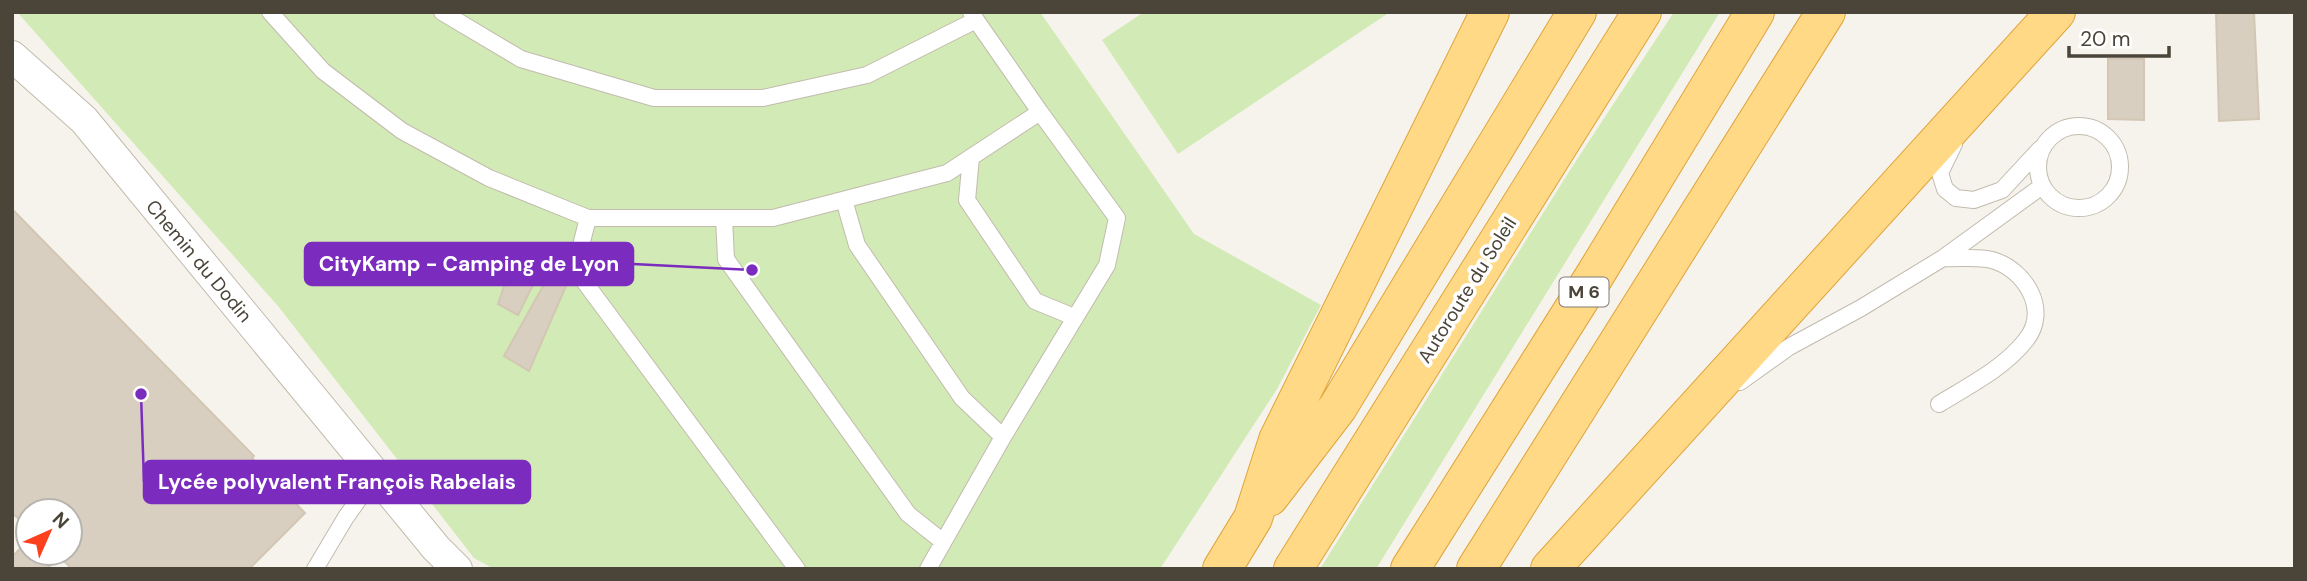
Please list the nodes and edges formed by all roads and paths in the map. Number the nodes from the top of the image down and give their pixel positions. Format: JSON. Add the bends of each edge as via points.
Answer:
{"nodes":[{"id":1,"x":270,"y":12,"type":"edge"},
{"id":2,"x":442,"y":12,"type":"edge"},
{"id":3,"x":1490,"y":12,"type":"edge"},
{"id":4,"x":1577,"y":12,"type":"edge"},
{"id":5,"x":1642,"y":12,"type":"edge"},
{"id":6,"x":1755,"y":12,"type":"edge"},
{"id":7,"x":1826,"y":12,"type":"edge"},
{"id":8,"x":2056,"y":12,"type":"edge"},
{"id":9,"x":974,"y":16,"type":"edge"},
{"id":10,"x":12,"y":57,"type":"edge"},
{"id":11,"x":1973,"y":105,"type":"junction"},
{"id":12,"x":1040,"y":112,"type":"junction"},
{"id":13,"x":2044,"y":145,"type":"junction"},
{"id":14,"x":971,"y":157,"type":"junction"},
{"id":15,"x":2042,"y":186,"type":"junction"},
{"id":16,"x":844,"y":200,"type":"junction"},
{"id":17,"x":588,"y":218,"type":"junction"},
{"id":18,"x":724,"y":218,"type":"junction"},
{"id":19,"x":1943,"y":258,"type":"junction"},
{"id":20,"x":1073,"y":317,"type":"junction"},
{"id":21,"x":1939,"y":404,"type":"dead end"},
{"id":22,"x":1678,"y":426,"type":"junction"},
{"id":23,"x":1003,"y":437,"type":"junction"},
{"id":24,"x":376,"y":475,"type":"junction"},
{"id":25,"x":1253,"y":518,"type":"junction"},
{"id":26,"x":942,"y":541,"type":"junction"},
{"id":27,"x":315,"y":569,"type":"edge"},
{"id":28,"x":457,"y":569,"type":"edge"},
{"id":29,"x":797,"y":569,"type":"edge"},
{"id":30,"x":928,"y":569,"type":"edge"},
{"id":31,"x":1222,"y":569,"type":"edge"},
{"id":32,"x":1293,"y":569,"type":"edge"},
{"id":33,"x":1410,"y":569,"type":"edge"},
{"id":34,"x":1476,"y":569,"type":"edge"},
{"id":35,"x":1550,"y":569,"type":"edge"}],
"edges":[{"from":1,"to":17,"type":"lane","via":[[323,71],[402,131],[489,178]]},
{"from":2,"to":9,"type":"lane","via":[[521,59],[654,98],[763,98],[867,75]]},
{"from":3,"to":25,"type":"highway","via":[[1278,440]]},
{"from":4,"to":25,"type":"highway","via":[[1338,407]]},
{"from":5,"to":32,"type":"highway","name":"Autoroute du Soleil"},
{"from":6,"to":33,"type":"highway","number":"M 6"},
{"from":7,"to":34,"type":"highway"},
{"from":8,"to":11,"type":"highway"},
{"from":9,"to":12,"type":"lane"},
{"from":10,"to":24,"type":"street","name":"Chemin du Dodin","via":[[84,120]]},
{"from":11,"to":13,"type":"lane","via":[[1940,173],[1945,190],[1956,198],[1974,200],[2002,190]]},
{"from":11,"to":22,"type":"highway"},
{"from":12,"to":14,"type":"lane"},
{"from":12,"to":20,"type":"lane","via":[[1117,218],[1107,265]]},
{"from":13,"to":15,"type":"lane","via":[[2038,158]]},
{"from":13,"to":15,"type":"lane","via":[[2074,126],[2098,130],[2116,147],[2121,169],[2107,199],[2096,206],[2069,208]]},
{"from":14,"to":16,"type":"lane","via":[[947,173]]},
{"from":14,"to":20,"type":"lane","via":[[967,200],[1035,300]]},
{"from":15,"to":19,"type":"lane"},
{"from":16,"to":18,"type":"lane","via":[[773,218]]},
{"from":16,"to":23,"type":"lane","via":[[857,246],[962,398]]},
{"from":17,"to":18,"type":"lane"},
{"from":17,"to":29,"type":"lane","via":[[576,269]]},
{"from":18,"to":26,"type":"lane","via":[[726,259],[908,514]]},
{"from":19,"to":21,"type":"lane","via":[[1990,259],[2005,265],[2021,276],[2037,314],[2028,338],[2004,362]]},
{"from":19,"to":22,"type":"lane","via":[[1789,347]]},
{"from":20,"to":23,"type":"lane"},
{"from":22,"to":35,"type":"highway"},
{"from":23,"to":26,"type":"lane"},
{"from":24,"to":27,"type":"lane"},
{"from":24,"to":28,"type":"street","name":"Chemin du Dodin"},
{"from":25,"to":31,"type":"highway"},
{"from":26,"to":30,"type":"lane"}]}
